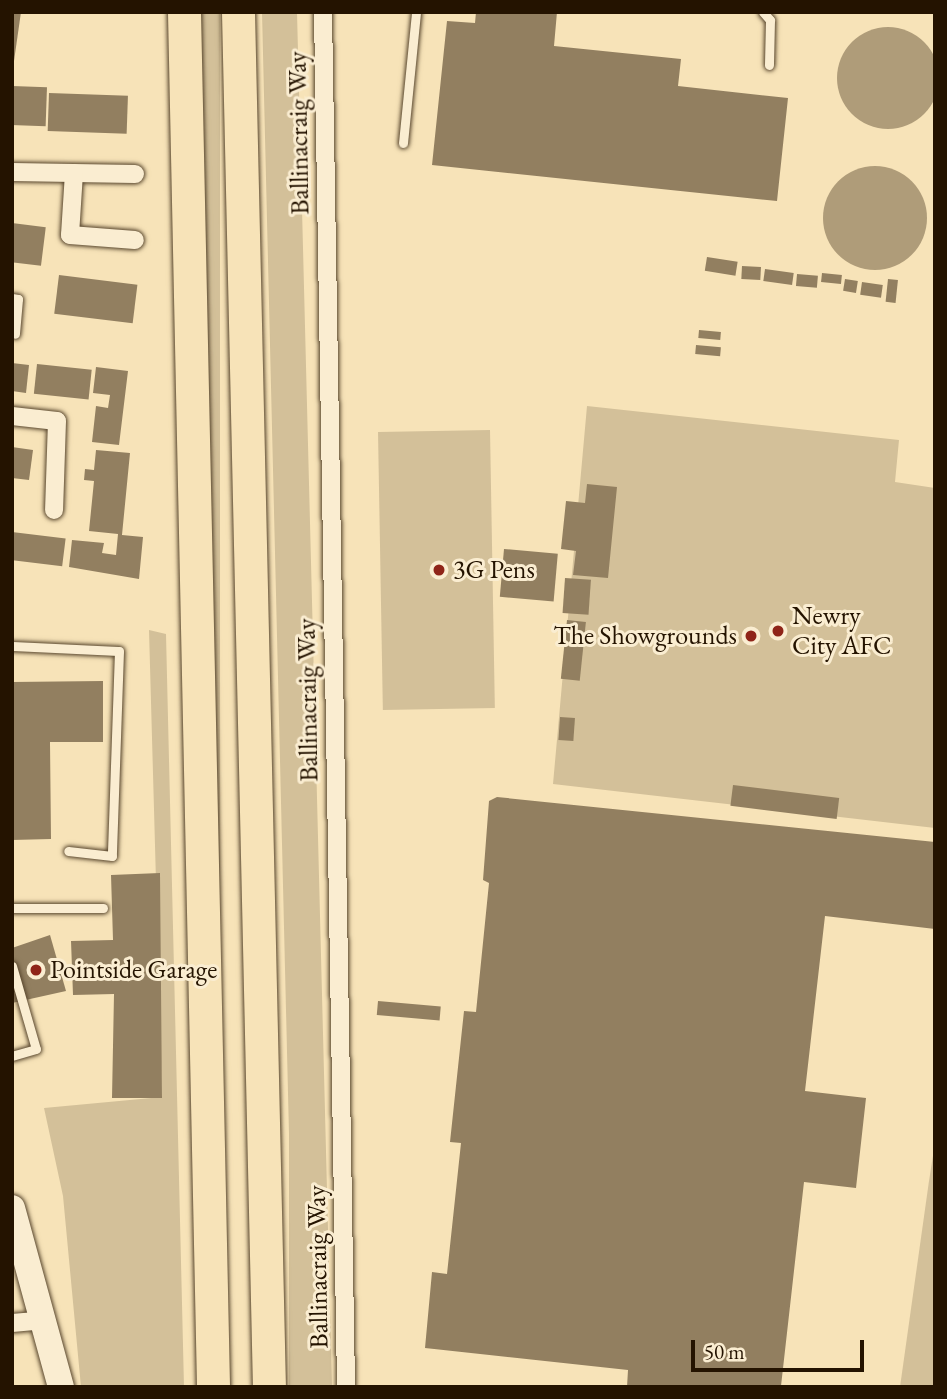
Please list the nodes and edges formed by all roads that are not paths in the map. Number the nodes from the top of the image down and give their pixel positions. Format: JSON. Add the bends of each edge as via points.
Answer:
{"nodes":[{"id":1,"x":184,"y":12,"type":"edge"},
{"id":2,"x":238,"y":12,"type":"edge"},
{"id":3,"x":323,"y":12,"type":"edge"},
{"id":4,"x":416,"y":12,"type":"edge"},
{"id":5,"x":763,"y":12,"type":"edge"},
{"id":6,"x":769,"y":65,"type":"dead end"},
{"id":7,"x":403,"y":143,"type":"dead end"},
{"id":8,"x":12,"y":172,"type":"edge"},
{"id":9,"x":74,"y":173,"type":"junction"},
{"id":10,"x":135,"y":174,"type":"dead end"},
{"id":11,"x":135,"y":240,"type":"dead end"},
{"id":12,"x":12,"y":298,"type":"edge"},
{"id":13,"x":15,"y":334,"type":"dead end"},
{"id":14,"x":12,"y":416,"type":"edge"},
{"id":15,"x":54,"y":510,"type":"dead end"},
{"id":16,"x":12,"y":646,"type":"edge"},
{"id":17,"x":68,"y":851,"type":"dead end"},
{"id":18,"x":12,"y":908,"type":"edge"},
{"id":19,"x":103,"y":908,"type":"dead end"},
{"id":20,"x":12,"y":966,"type":"edge"},
{"id":21,"x":12,"y":1056,"type":"edge"},
{"id":22,"x":12,"y":1208,"type":"edge"},
{"id":23,"x":45,"y":1320,"type":"junction"},
{"id":24,"x":12,"y":1323,"type":"edge"},
{"id":25,"x":61,"y":1387,"type":"edge"},
{"id":26,"x":213,"y":1387,"type":"edge"},
{"id":27,"x":269,"y":1387,"type":"edge"},
{"id":28,"x":346,"y":1387,"type":"edge"}],
"edges":[{"from":1,"to":26,"type":"highway"},
{"from":2,"to":27,"type":"highway"},
{"from":3,"to":28,"type":"street","name":"Ballinacraig Way"},
{"from":4,"to":7,"type":"lane"},
{"from":5,"to":6,"type":"lane","via":[[770,20]]},
{"from":8,"to":9,"type":"street"},
{"from":9,"to":10,"type":"street"},
{"from":9,"to":11,"type":"street","via":[[70,235]]},
{"from":12,"to":13,"type":"lane","via":[[19,299]]},
{"from":14,"to":15,"type":"street","via":[[57,421]]},
{"from":16,"to":17,"type":"lane","via":[[119,651],[112,856]]},
{"from":18,"to":19,"type":"lane"},
{"from":20,"to":21,"type":"lane","via":[[36,1049]]},
{"from":22,"to":23,"type":"street"},
{"from":23,"to":24,"type":"street"},
{"from":23,"to":25,"type":"street"}]}
